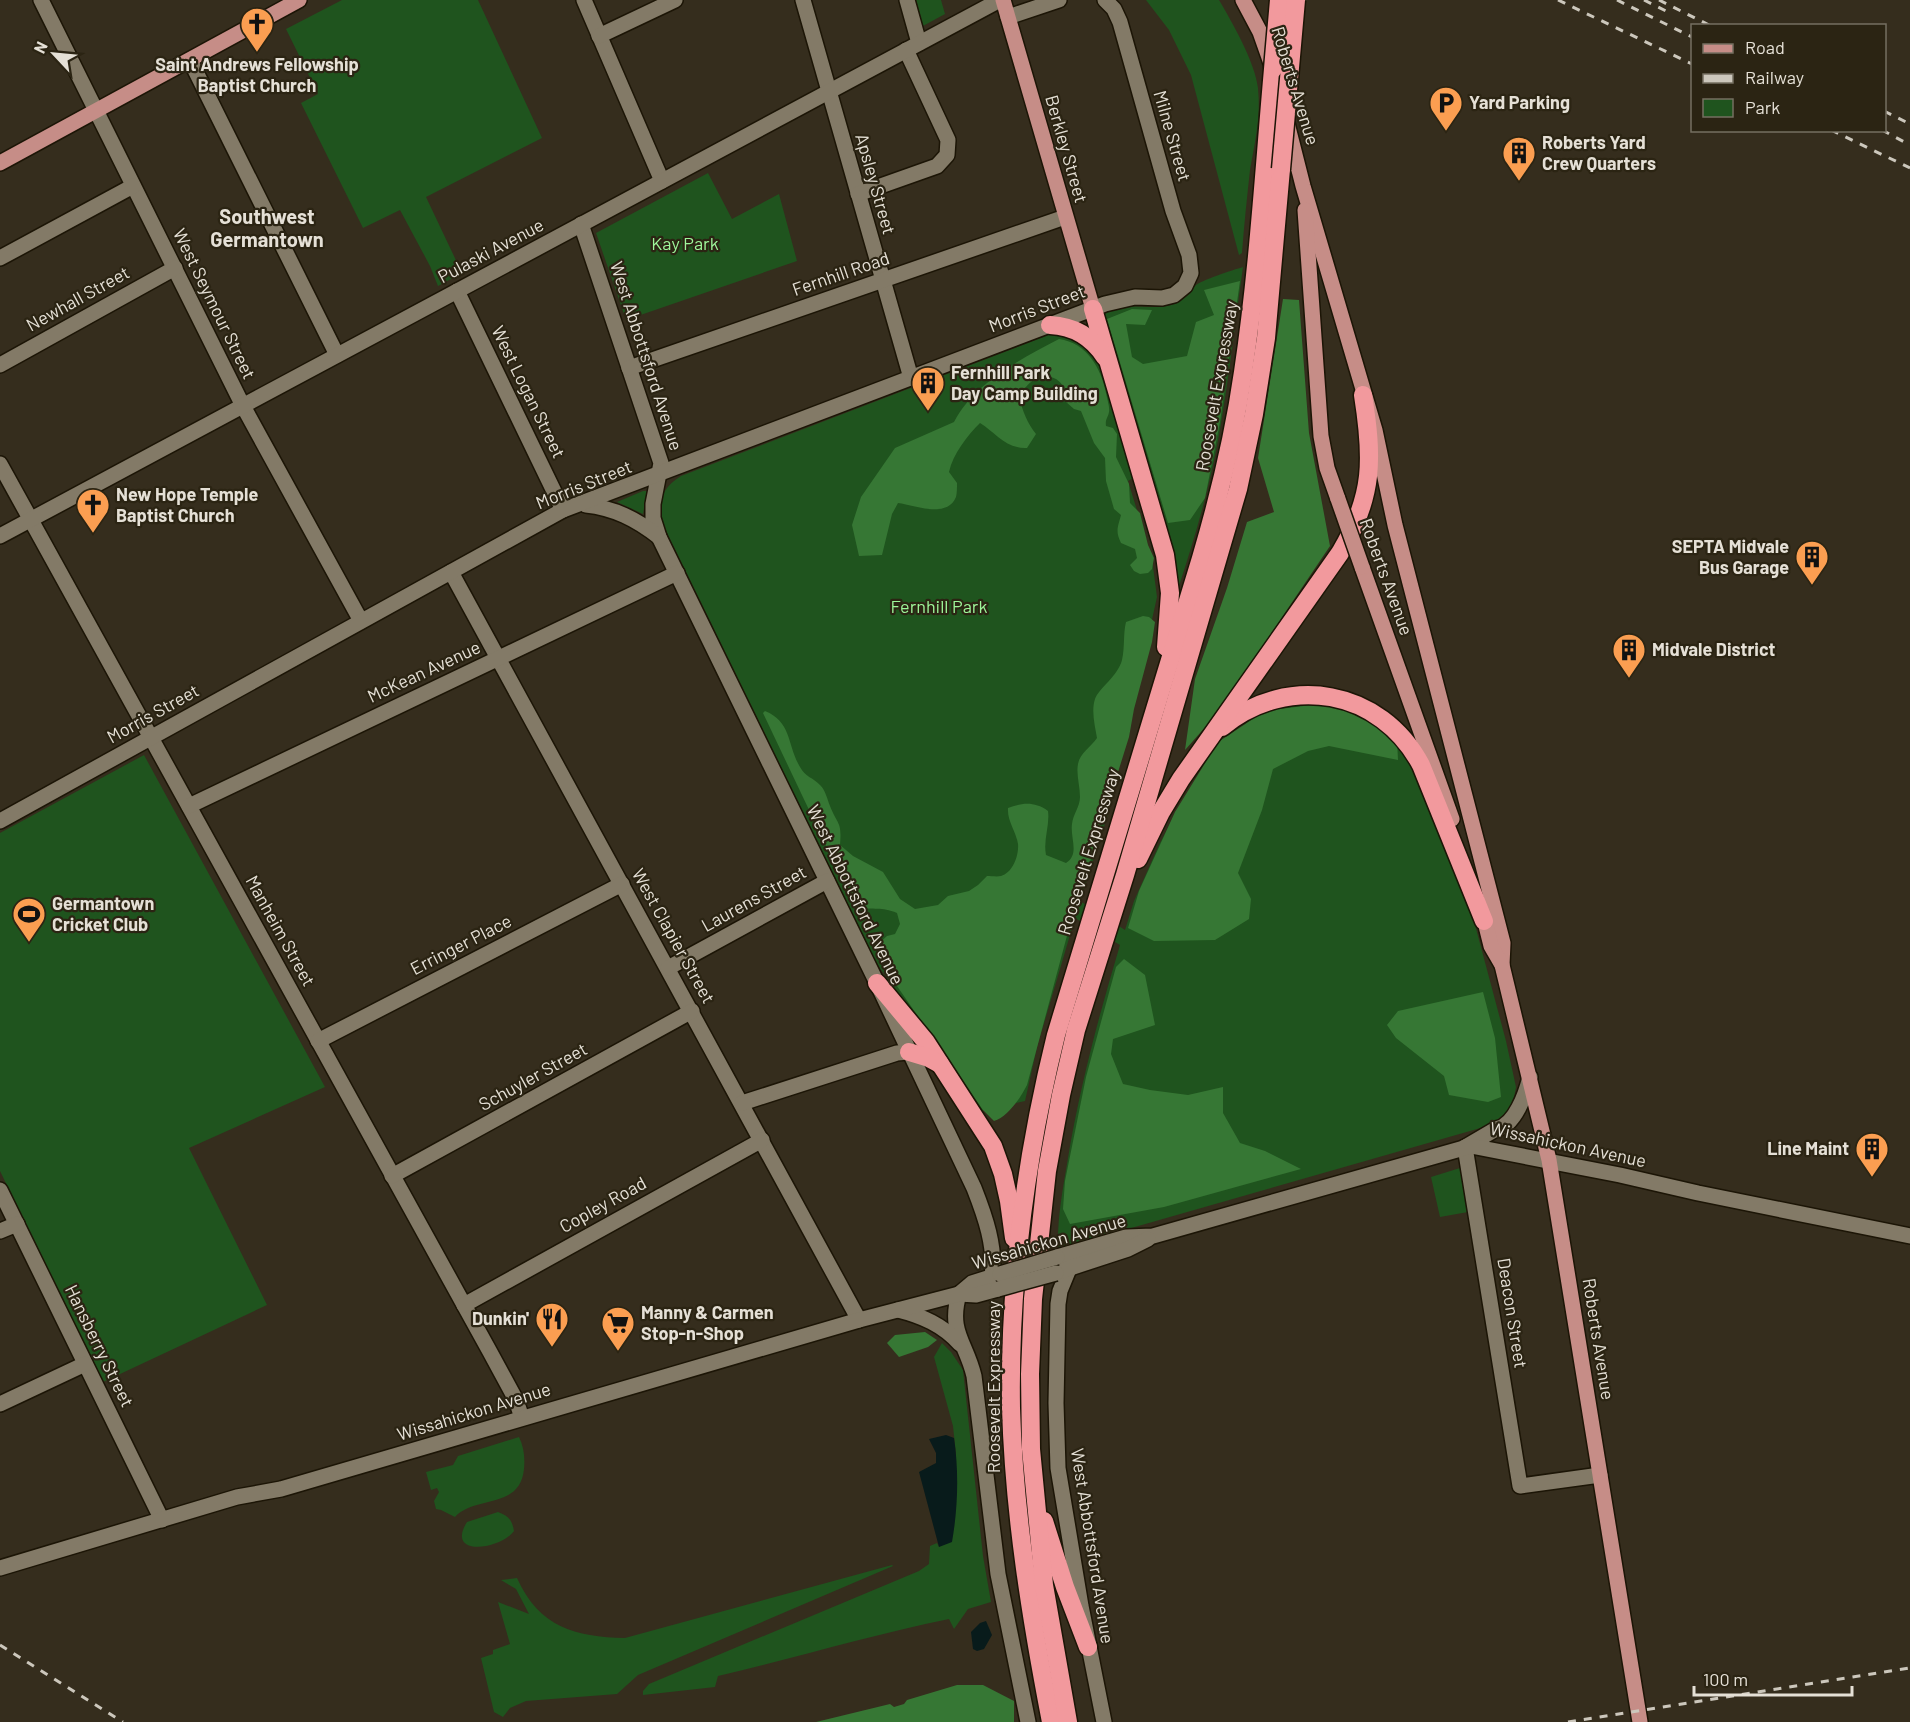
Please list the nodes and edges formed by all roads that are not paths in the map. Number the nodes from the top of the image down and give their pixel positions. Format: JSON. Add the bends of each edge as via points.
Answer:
{"nodes":[{"id":1,"x":41,"y":0,"type":"edge"},
{"id":2,"x":299,"y":0,"type":"edge"},
{"id":3,"x":584,"y":0,"type":"edge"},
{"id":4,"x":675,"y":0,"type":"edge"},
{"id":5,"x":803,"y":0,"type":"edge"},
{"id":6,"x":906,"y":0,"type":"edge"},
{"id":7,"x":1001,"y":0,"type":"edge"},
{"id":8,"x":1059,"y":0,"type":"edge"},
{"id":9,"x":1105,"y":0,"type":"edge"},
{"id":10,"x":1243,"y":0,"type":"edge"},
{"id":11,"x":1279,"y":0,"type":"edge"},
{"id":12,"x":1296,"y":0,"type":"edge"},
{"id":13,"x":1008,"y":17,"type":"junction"},
{"id":14,"x":599,"y":36,"type":"junction"},
{"id":15,"x":912,"y":47,"type":"junction"},
{"id":16,"x":190,"y":60,"type":"junction"},
{"id":17,"x":829,"y":92,"type":"junction"},
{"id":18,"x":96,"y":111,"type":"junction"},
{"id":19,"x":0,"y":163,"type":"edge"},
{"id":20,"x":1273,"y":170,"type":"junction"},
{"id":21,"x":662,"y":181,"type":"junction"},
{"id":22,"x":133,"y":186,"type":"junction"},
{"id":23,"x":1304,"y":186,"type":"junction"},
{"id":24,"x":858,"y":194,"type":"junction"},
{"id":25,"x":1065,"y":217,"type":"junction"},
{"id":26,"x":581,"y":224,"type":"junction"},
{"id":27,"x":0,"y":258,"type":"edge"},
{"id":28,"x":174,"y":268,"type":"junction"},
{"id":29,"x":882,"y":280,"type":"junction"},
{"id":30,"x":1185,"y":286,"type":"joint"},
{"id":31,"x":457,"y":291,"type":"junction"},
{"id":32,"x":1093,"y":309,"type":"junction"},
{"id":33,"x":1050,"y":325,"type":"junction"},
{"id":34,"x":337,"y":355,"type":"junction"},
{"id":35,"x":1107,"y":358,"type":"junction"},
{"id":36,"x":0,"y":365,"type":"edge"},
{"id":37,"x":629,"y":368,"type":"junction"},
{"id":38,"x":911,"y":378,"type":"junction"},
{"id":39,"x":1363,"y":394,"type":"junction"},
{"id":40,"x":243,"y":406,"type":"junction"},
{"id":41,"x":0,"y":464,"type":"edge"},
{"id":42,"x":660,"y":475,"type":"junction"},
{"id":43,"x":580,"y":504,"type":"junction"},
{"id":44,"x":563,"y":510,"type":"junction"},
{"id":45,"x":30,"y":520,"type":"junction"},
{"id":46,"x":0,"y":536,"type":"edge"},
{"id":47,"x":658,"y":537,"type":"junction"},
{"id":48,"x":451,"y":572,"type":"junction"},
{"id":49,"x":677,"y":573,"type":"junction"},
{"id":50,"x":361,"y":621,"type":"junction"},
{"id":51,"x":499,"y":658,"type":"junction"},
{"id":52,"x":1159,"y":698,"type":"junction"},
{"id":53,"x":151,"y":738,"type":"junction"},
{"id":54,"x":1204,"y":745,"type":"junction"},
{"id":55,"x":189,"y":806,"type":"junction"},
{"id":56,"x":0,"y":821,"type":"edge"},
{"id":57,"x":827,"y":881,"type":"junction"},
{"id":58,"x":622,"y":884,"type":"junction"},
{"id":59,"x":1110,"y":920,"type":"junction"},
{"id":60,"x":1484,"y":921,"type":"junction"},
{"id":61,"x":1502,"y":965,"type":"junction"},
{"id":62,"x":668,"y":968,"type":"junction"},
{"id":63,"x":877,"y":983,"type":"junction"},
{"id":64,"x":692,"y":1011,"type":"junction"},
{"id":65,"x":318,"y":1041,"type":"junction"},
{"id":66,"x":909,"y":1052,"type":"junction"},
{"id":67,"x":940,"y":1065,"type":"junction"},
{"id":68,"x":1530,"y":1077,"type":"junction"},
{"id":69,"x":742,"y":1103,"type":"junction"},
{"id":70,"x":762,"y":1140,"type":"junction"},
{"id":71,"x":1465,"y":1147,"type":"junction"},
{"id":72,"x":1549,"y":1160,"type":"junction"},
{"id":73,"x":392,"y":1176,"type":"junction"},
{"id":74,"x":0,"y":1190,"type":"edge"},
{"id":75,"x":16,"y":1224,"type":"junction"},
{"id":76,"x":0,"y":1231,"type":"edge"},
{"id":77,"x":1910,"y":1236,"type":"edge"},
{"id":78,"x":1018,"y":1260,"type":"junction"},
{"id":79,"x":1060,"y":1266,"type":"junction"},
{"id":80,"x":997,"y":1280,"type":"junction"},
{"id":81,"x":959,"y":1294,"type":"junction"},
{"id":82,"x":464,"y":1305,"type":"junction"},
{"id":83,"x":898,"y":1310,"type":"junction"},
{"id":84,"x":859,"y":1320,"type":"junction"},
{"id":85,"x":964,"y":1350,"type":"junction"},
{"id":86,"x":85,"y":1364,"type":"junction"},
{"id":87,"x":0,"y":1404,"type":"edge"},
{"id":88,"x":522,"y":1418,"type":"junction"},
{"id":89,"x":1600,"y":1475,"type":"junction"},
{"id":90,"x":1033,"y":1485,"type":"junction"},
{"id":91,"x":162,"y":1520,"type":"junction"},
{"id":92,"x":0,"y":1568,"type":"edge"},
{"id":93,"x":1088,"y":1647,"type":"junction"},
{"id":94,"x":1028,"y":1722,"type":"edge"},
{"id":95,"x":1051,"y":1722,"type":"edge"},
{"id":96,"x":1068,"y":1722,"type":"edge"},
{"id":97,"x":1104,"y":1722,"type":"edge"},
{"id":98,"x":1640,"y":1722,"type":"edge"}],
"edges":[{"from":1,"to":18,"type":"street","name":"West Seymour Street"},
{"from":2,"to":16,"type":"main road"},
{"from":3,"to":14,"type":"street"},
{"from":4,"to":14,"type":"street"},
{"from":5,"to":17,"type":"street","name":"Apsley Street"},
{"from":6,"to":15,"type":"street"},
{"from":7,"to":13,"type":"main road","name":"Berkley Street"},
{"from":7,"to":15,"type":"street","name":"Pulaski Avenue"},
{"from":8,"to":13,"type":"street"},
{"from":9,"to":30,"type":"street","name":"Milne Street","via":[[1120,22],[1189,255],[1191,273]]},
{"from":10,"to":23,"type":"main road","name":"Roberts Avenue","via":[[1260,32],[1274,73]]},
{"from":11,"to":20,"type":"highway","name":"Roosevelt Expressway","bridge":true},
{"from":12,"to":20,"type":"highway","name":"Roosevelt Expressway","bridge":true},
{"from":13,"to":25,"type":"main road","name":"Berkley Street"},
{"from":14,"to":21,"type":"street"},
{"from":15,"to":17,"type":"street","name":"Pulaski Avenue"},
{"from":15,"to":24,"type":"street","via":[[948,140],[946,155],[937,166]]},
{"from":16,"to":18,"type":"main road"},
{"from":16,"to":34,"type":"street"},
{"from":17,"to":21,"type":"street","name":"Pulaski Avenue"},
{"from":17,"to":24,"type":"street","name":"Apsley Street"},
{"from":18,"to":19,"type":"main road"},
{"from":18,"to":22,"type":"street","name":"West Seymour Street"},
{"from":20,"to":52,"type":"highway","name":"Roosevelt Expressway","via":[[1238,406],[1212,522]]},
{"from":20,"to":59,"type":"highway","name":"Roosevelt Expressway","via":[[1266,338],[1242,470]]},
{"from":21,"to":26,"type":"street","name":"Pulaski Avenue"},
{"from":22,"to":27,"type":"street"},
{"from":22,"to":28,"type":"street","name":"West Seymour Street"},
{"from":23,"to":39,"type":"main road","name":"Roberts Avenue"},
{"from":23,"to":60,"type":"main road","name":"Roberts Avenue","bridge":true,"via":[[1321,436],[1327,468],[1470,870]]},
{"from":24,"to":29,"type":"street","name":"Apsley Street"},
{"from":25,"to":29,"type":"street","name":"Fernhill Road"},
{"from":25,"to":32,"type":"main road","name":"Berkley Street"},
{"from":26,"to":31,"type":"street","name":"Pulaski Avenue"},
{"from":26,"to":37,"type":"street","name":"West Abbottsford Avenue"},
{"from":28,"to":36,"type":"street","name":"Newhall Street"},
{"from":28,"to":40,"type":"street","name":"West Seymour Street"},
{"from":29,"to":37,"type":"street","name":"Fernhill Road"},
{"from":29,"to":38,"type":"street","name":"Apsley Street"},
{"from":30,"to":32,"type":"street","name":"Morris Street","via":[[1168,297],[1126,298]]},
{"from":31,"to":34,"type":"street","name":"Pulaski Avenue"},
{"from":31,"to":44,"type":"street","name":"West Logan Street"},
{"from":32,"to":33,"type":"street","name":"Morris Street"},
{"from":32,"to":35,"type":"highway"},
{"from":33,"to":35,"type":"highway","via":[[1076,330]]},
{"from":33,"to":38,"type":"street","name":"Morris Street"},
{"from":34,"to":40,"type":"street","name":"Pulaski Avenue"},
{"from":35,"to":52,"type":"highway","via":[[1168,574],[1170,611]]},
{"from":37,"to":42,"type":"street","name":"West Abbottsford Avenue","via":[[661,463]]},
{"from":38,"to":42,"type":"street","name":"Morris Street"},
{"from":39,"to":54,"type":"highway","via":[[1370,445],[1369,478],[1354,526],[1340,553]]},
{"from":39,"to":61,"type":"main road","name":"Roberts Avenue","via":[[1503,943]]},
{"from":40,"to":45,"type":"street","name":"Pulaski Avenue"},
{"from":40,"to":50,"type":"street","name":"West Seymour Street"},
{"from":41,"to":45,"type":"street","name":"Manheim Street"},
{"from":42,"to":43,"type":"street","name":"Morris Street"},
{"from":42,"to":47,"type":"street","name":"West Abbottsford Avenue","via":[[652,510]]},
{"from":43,"to":44,"type":"street","name":"Morris Street"},
{"from":43,"to":47,"type":"street","name":"West Abbottsford Avenue","via":[[623,514]]},
{"from":44,"to":48,"type":"street","name":"Morris Street"},
{"from":45,"to":46,"type":"street","name":"Pulaski Avenue"},
{"from":45,"to":53,"type":"street","name":"Manheim Street"},
{"from":47,"to":49,"type":"street","name":"West Abbottsford Avenue"},
{"from":48,"to":50,"type":"street","name":"Morris Street"},
{"from":48,"to":51,"type":"street","name":"West Clapier Street"},
{"from":49,"to":51,"type":"street","name":"McKean Avenue"},
{"from":49,"to":57,"type":"street","name":"West Abbottsford Avenue"},
{"from":50,"to":53,"type":"street","name":"Morris Street"},
{"from":51,"to":55,"type":"street","name":"McKean Avenue"},
{"from":51,"to":58,"type":"street","name":"West Clapier Street"},
{"from":52,"to":78,"type":"highway","name":"Roosevelt Expressway","via":[[1056,1035],[1032,1147]]},
{"from":53,"to":55,"type":"street","name":"Manheim Street"},
{"from":53,"to":56,"type":"street","name":"Morris Street"},
{"from":54,"to":59,"type":"highway","via":[[1161,812]]},
{"from":54,"to":60,"type":"highway","via":[[1240,714],[1275,698],[1325,696],[1354,703],[1376,714],[1407,741],[1421,765]]},
{"from":55,"to":65,"type":"street","name":"Manheim Street"},
{"from":57,"to":62,"type":"street","name":"Laurens Street"},
{"from":57,"to":63,"type":"street","name":"West Abbottsford Avenue"},
{"from":58,"to":62,"type":"street","name":"West Clapier Street"},
{"from":58,"to":65,"type":"street","name":"Erringer Place"},
{"from":59,"to":90,"type":"highway","name":"Roosevelt Expressway","via":[[1069,1061],[1043,1198],[1031,1336]]},
{"from":60,"to":61,"type":"main road","name":"Roberts Avenue"},
{"from":61,"to":68,"type":"main road","name":"Roberts Avenue"},
{"from":62,"to":64,"type":"street","name":"West Clapier Street"},
{"from":63,"to":66,"type":"street","name":"West Abbottsford Avenue"},
{"from":63,"to":67,"type":"highway","via":[[911,1022]]},
{"from":64,"to":69,"type":"street","name":"West Clapier Street"},
{"from":64,"to":73,"type":"street","name":"Schuyler Street"},
{"from":65,"to":73,"type":"street","name":"Manheim Street"},
{"from":66,"to":67,"type":"highway"},
{"from":66,"to":69,"type":"street"},
{"from":66,"to":80,"type":"street","name":"West Abbottsford Avenue","via":[[978,1200]]},
{"from":67,"to":78,"type":"highway","via":[[996,1153],[1009,1201]]},
{"from":68,"to":71,"type":"street","via":[[1522,1103],[1509,1121]]},
{"from":68,"to":72,"type":"main road","name":"Roberts Avenue"},
{"from":69,"to":70,"type":"street","name":"West Clapier Street"},
{"from":70,"to":82,"type":"street","name":"Copley Road"},
{"from":70,"to":84,"type":"street","name":"West Clapier Street"},
{"from":71,"to":72,"type":"street","name":"Wissahickon Avenue"},
{"from":71,"to":79,"type":"street","name":"Wissahickon Avenue","via":[[1153,1236],[1126,1237]]},
{"from":71,"to":89,"type":"street","name":"Deacon Street","via":[[1520,1486]]},
{"from":72,"to":77,"type":"street","name":"Wissahickon Avenue"},
{"from":72,"to":89,"type":"main road","name":"Roberts Avenue"},
{"from":73,"to":82,"type":"street","name":"Manheim Street"},
{"from":74,"to":75,"type":"street","name":"Hansberry Street"},
{"from":75,"to":76,"type":"street"},
{"from":75,"to":86,"type":"street","name":"Hansberry Street"},
{"from":78,"to":95,"type":"highway","name":"Roosevelt Expressway","via":[[1012,1338],[1013,1443],[1026,1579]]},
{"from":79,"to":80,"type":"street","name":"Wissahickon Avenue","bridge":true},
{"from":79,"to":93,"type":"street","name":"West Abbottsford Avenue","via":[[1057,1447]]},
{"from":80,"to":81,"type":"street","name":"Wissahickon Avenue","via":[[976,1296]]},
{"from":81,"to":83,"type":"street","name":"Wissahickon Avenue"},
{"from":81,"to":85,"type":"street","via":[[955,1323]]},
{"from":82,"to":88,"type":"street","name":"Manheim Street"},
{"from":83,"to":84,"type":"street","name":"Wissahickon Avenue"},
{"from":83,"to":85,"type":"street","via":[[939,1326]]},
{"from":84,"to":88,"type":"street","name":"Wissahickon Avenue"},
{"from":85,"to":94,"type":"street","via":[[974,1376],[998,1574]]},
{"from":86,"to":87,"type":"street"},
{"from":86,"to":91,"type":"street","name":"Hansberry Street"},
{"from":88,"to":91,"type":"street","name":"Wissahickon Avenue"},
{"from":89,"to":98,"type":"main road","name":"Roberts Avenue"},
{"from":90,"to":93,"type":"highway"},
{"from":90,"to":96,"type":"highway","name":"Roosevelt Expressway","via":[[1044,1585]]},
{"from":91,"to":92,"type":"street","name":"Wissahickon Avenue"},
{"from":93,"to":97,"type":"street","name":"West Abbottsford Avenue"}]}
